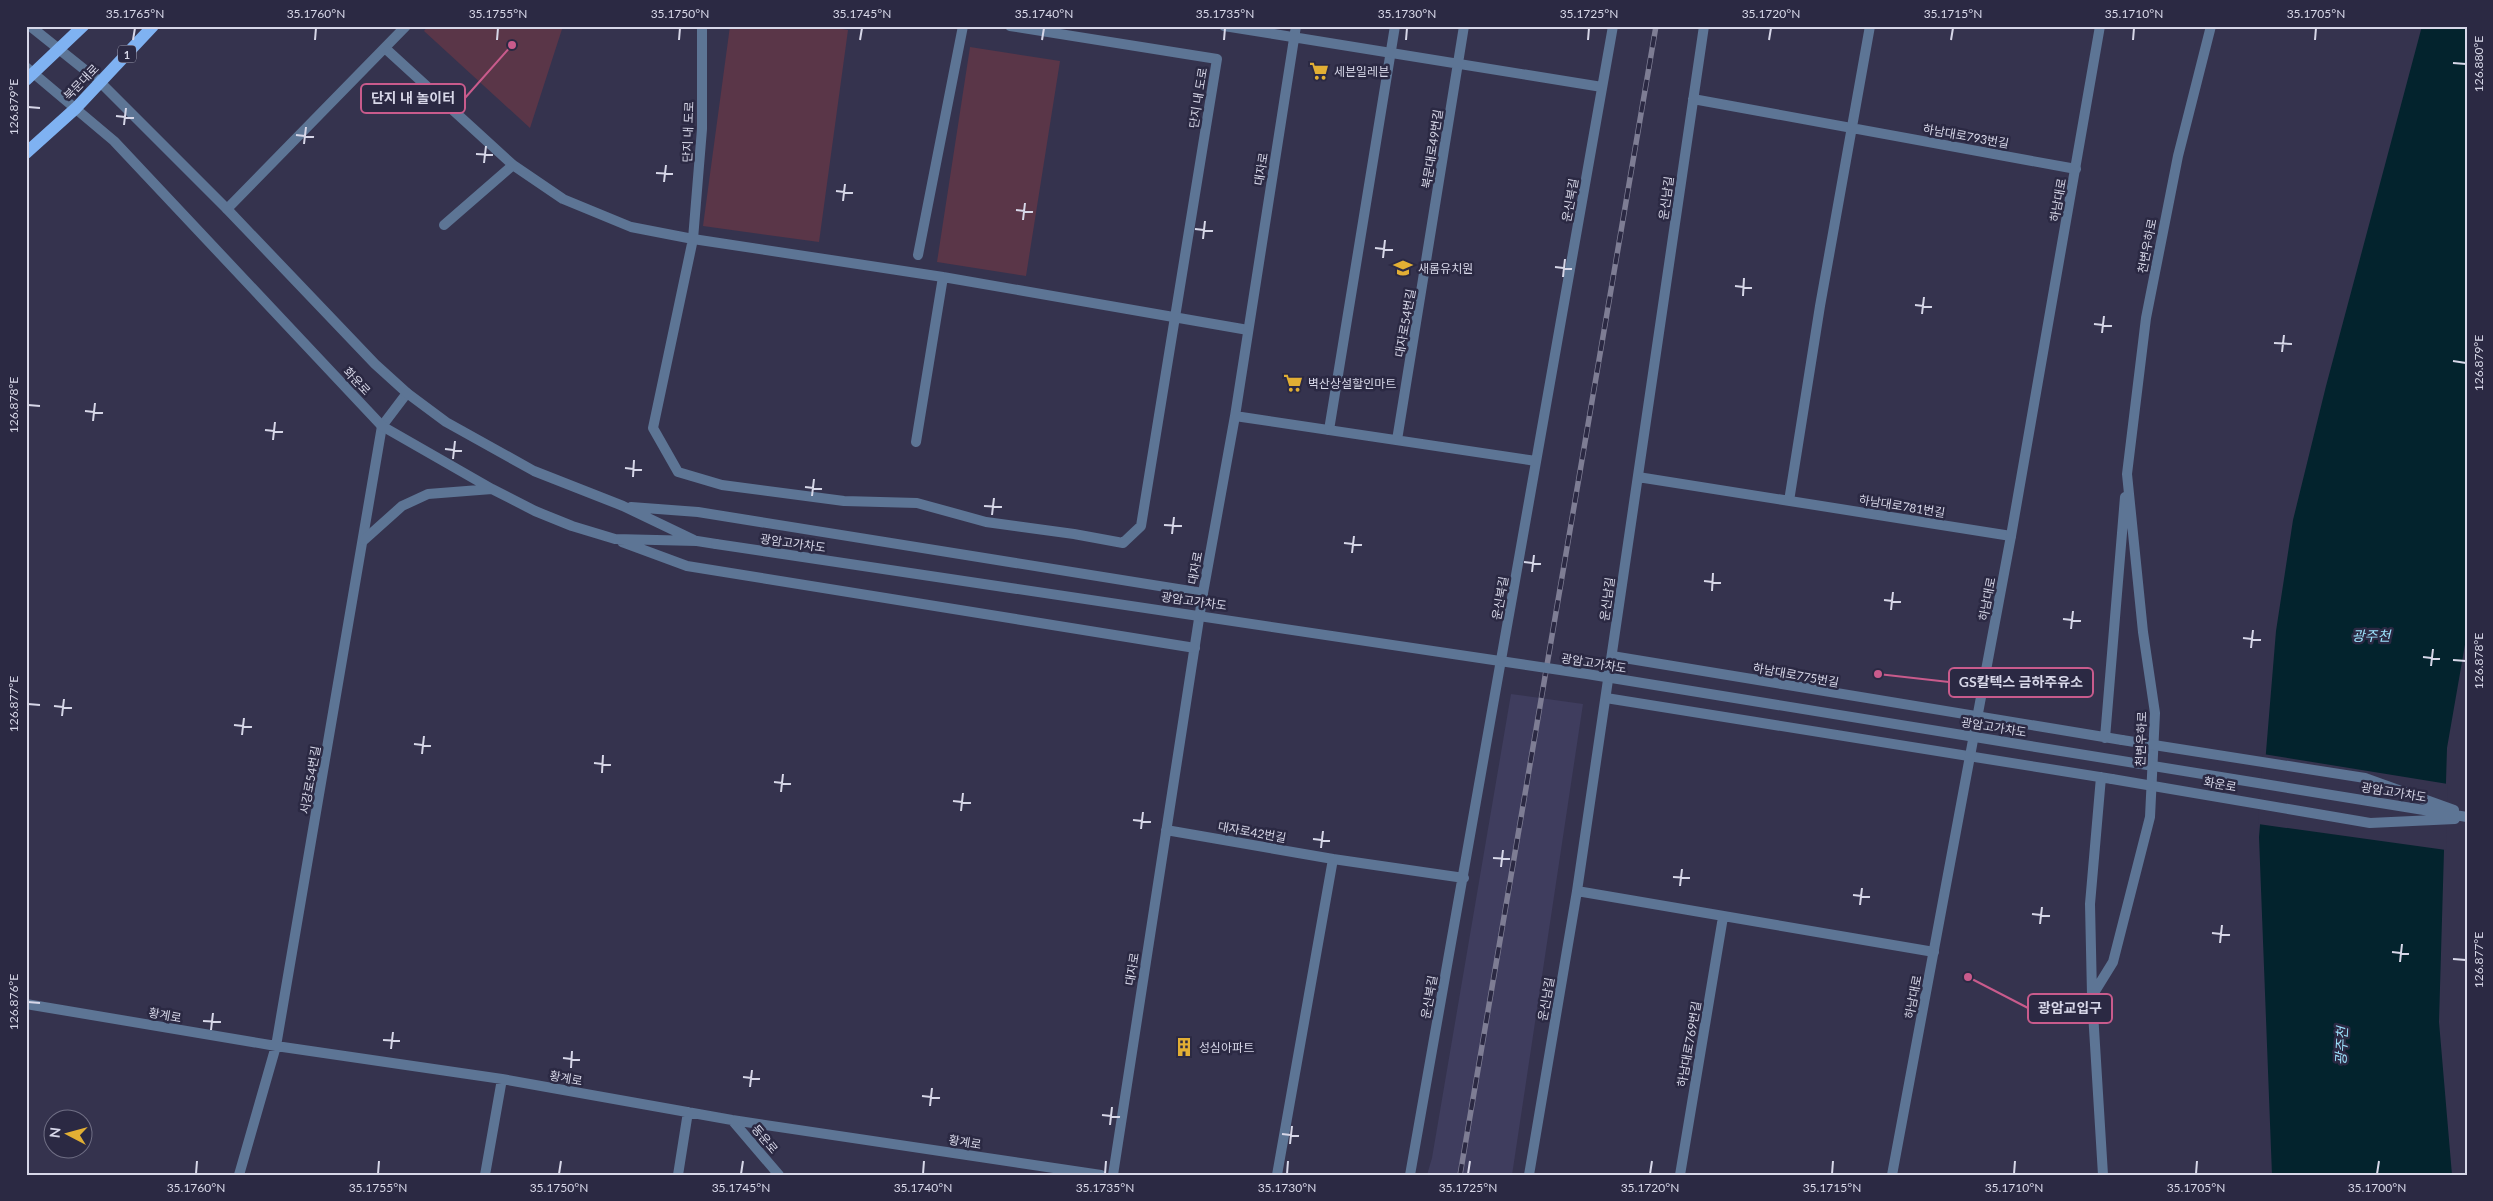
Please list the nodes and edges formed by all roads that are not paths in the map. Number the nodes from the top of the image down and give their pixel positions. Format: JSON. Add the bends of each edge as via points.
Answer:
{"nodes":[{"id":1,"x":30,"y":26,"type":"edge"},
{"id":2,"x":83,"y":26,"type":"edge"},
{"id":3,"x":153,"y":26,"type":"edge"},
{"id":4,"x":406,"y":26,"type":"edge"},
{"id":5,"x":702,"y":26,"type":"edge"},
{"id":6,"x":963,"y":26,"type":"edge"},
{"id":7,"x":1010,"y":26,"type":"edge"},
{"id":8,"x":1224,"y":26,"type":"edge"},
{"id":9,"x":1296,"y":26,"type":"edge"},
{"id":10,"x":1395,"y":26,"type":"edge"},
{"id":11,"x":1464,"y":26,"type":"edge"},
{"id":12,"x":1613,"y":26,"type":"edge"},
{"id":13,"x":1704,"y":26,"type":"edge"},
{"id":14,"x":1870,"y":26,"type":"edge"},
{"id":15,"x":2100,"y":26,"type":"edge"},
{"id":16,"x":2211,"y":26,"type":"edge"},
{"id":17,"x":1294,"y":39,"type":"junction"},
{"id":18,"x":386,"y":49,"type":"junction"},
{"id":19,"x":59,"y":50,"type":"junction"},
{"id":20,"x":1390,"y":53,"type":"junction"},
{"id":21,"x":1458,"y":62,"type":"junction"},
{"id":22,"x":28,"y":73,"type":"edge"},
{"id":23,"x":100,"y":82,"type":"junction"},
{"id":24,"x":1602,"y":87,"type":"junction"},
{"id":25,"x":1693,"y":99,"type":"junction"},
{"id":26,"x":76,"y":108,"type":"junction"},
{"id":27,"x":1852,"y":128,"type":"junction"},
{"id":28,"x":26,"y":153,"type":"edge"},
{"id":29,"x":513,"y":165,"type":"junction"},
{"id":30,"x":2076,"y":169,"type":"junction"},
{"id":31,"x":227,"y":209,"type":"junction"},
{"id":32,"x":444,"y":225,"type":"dead end"},
{"id":33,"x":693,"y":239,"type":"junction"},
{"id":34,"x":1431,"y":240,"type":"joint"},
{"id":35,"x":918,"y":255,"type":"dead end"},
{"id":36,"x":944,"y":277,"type":"junction"},
{"id":37,"x":1176,"y":318,"type":"junction"},
{"id":38,"x":1248,"y":330,"type":"junction"},
{"id":39,"x":407,"y":393,"type":"junction"},
{"id":40,"x":1235,"y":416,"type":"junction"},
{"id":41,"x":382,"y":426,"type":"junction"},
{"id":42,"x":1329,"y":430,"type":"junction"},
{"id":43,"x":1397,"y":440,"type":"junction"},
{"id":44,"x":916,"y":442,"type":"dead end"},
{"id":45,"x":1536,"y":461,"type":"junction"},
{"id":46,"x":2127,"y":474,"type":"junction"},
{"id":47,"x":1638,"y":477,"type":"junction"},
{"id":48,"x":492,"y":489,"type":"junction"},
{"id":49,"x":1789,"y":501,"type":"junction"},
{"id":50,"x":623,"y":506,"type":"junction"},
{"id":51,"x":2011,"y":536,"type":"junction"},
{"id":52,"x":614,"y":539,"type":"junction"},
{"id":53,"x":364,"y":540,"type":"junction"},
{"id":54,"x":697,"y":541,"type":"junction"},
{"id":55,"x":716,"y":544,"type":"joint"},
{"id":56,"x":1203,"y":594,"type":"junction"},
{"id":57,"x":1195,"y":648,"type":"junction"},
{"id":58,"x":1612,"y":656,"type":"junction"},
{"id":59,"x":1606,"y":698,"type":"junction"},
{"id":60,"x":1977,"y":717,"type":"junction"},
{"id":61,"x":2105,"y":738,"type":"junction"},
{"id":62,"x":1970,"y":756,"type":"junction"},
{"id":63,"x":2101,"y":776,"type":"junction"},
{"id":64,"x":2467,"y":817,"type":"edge"},
{"id":65,"x":1166,"y":830,"type":"junction"},
{"id":66,"x":1333,"y":859,"type":"junction"},
{"id":67,"x":1464,"y":878,"type":"junction"},
{"id":68,"x":1577,"y":891,"type":"junction"},
{"id":69,"x":1724,"y":916,"type":"junction"},
{"id":70,"x":1934,"y":952,"type":"junction"},
{"id":71,"x":2092,"y":996,"type":"junction"},
{"id":72,"x":26,"y":1004,"type":"edge"},
{"id":73,"x":276,"y":1046,"type":"junction"},
{"id":74,"x":502,"y":1080,"type":"junction"},
{"id":75,"x":688,"y":1112,"type":"junction"},
{"id":76,"x":732,"y":1120,"type":"junction"},
{"id":77,"x":239,"y":1175,"type":"edge"},
{"id":78,"x":485,"y":1175,"type":"edge"},
{"id":79,"x":678,"y":1175,"type":"edge"},
{"id":80,"x":779,"y":1175,"type":"edge"},
{"id":81,"x":1101,"y":1175,"type":"edge"},
{"id":82,"x":1113,"y":1175,"type":"edge"},
{"id":83,"x":1277,"y":1175,"type":"edge"},
{"id":84,"x":1410,"y":1175,"type":"edge"},
{"id":85,"x":1529,"y":1175,"type":"edge"},
{"id":86,"x":1680,"y":1175,"type":"edge"},
{"id":87,"x":1892,"y":1175,"type":"edge"},
{"id":88,"x":2103,"y":1175,"type":"edge"}],
"edges":[{"from":1,"to":19,"type":"street","name":"화운로"},
{"from":2,"to":19,"type":"main road"},
{"from":3,"to":23,"type":"main road","name":"북문대로","number":"1"},
{"from":4,"to":18,"type":"street"},
{"from":5,"to":33,"type":"street","name":"단지 내 도로","via":[[702,129]]},
{"from":6,"to":35,"type":"street"},
{"from":7,"to":37,"type":"street","name":"단지 내 도로","via":[[1217,59]]},
{"from":8,"to":17,"type":"street"},
{"from":9,"to":17,"type":"street","name":"대자로"},
{"from":10,"to":20,"type":"street"},
{"from":11,"to":21,"type":"street","name":"북문대로49번길"},
{"from":12,"to":24,"type":"street","name":"운신북길"},
{"from":13,"to":25,"type":"street","name":"운신남길"},
{"from":14,"to":27,"type":"street"},
{"from":15,"to":30,"type":"street","name":"하남대로"},
{"from":16,"to":46,"type":"street","name":"천변우하로","via":[[2178,156],[2146,318]]},
{"from":17,"to":20,"type":"street"},
{"from":17,"to":38,"type":"street","name":"대자로"},
{"from":18,"to":29,"type":"street"},
{"from":18,"to":31,"type":"street"},
{"from":19,"to":22,"type":"main road"},
{"from":19,"to":23,"type":"street","name":"화운로"},
{"from":20,"to":21,"type":"street"},
{"from":20,"to":42,"type":"street"},
{"from":21,"to":24,"type":"street"},
{"from":21,"to":34,"type":"street","name":"북문대로49번길"},
{"from":22,"to":26,"type":"street","name":"화운로"},
{"from":23,"to":26,"type":"main road","name":"북문대로","number":"1"},
{"from":23,"to":31,"type":"street","name":"화운로"},
{"from":24,"to":45,"type":"street","name":"운신북길"},
{"from":25,"to":27,"type":"street","name":"하남대로793번길"},
{"from":25,"to":47,"type":"street","name":"운신남길"},
{"from":26,"to":28,"type":"main road","name":"북문대로","number":"1"},
{"from":26,"to":41,"type":"street","name":"화운로","via":[[114,141]]},
{"from":27,"to":30,"type":"street","name":"하남대로793번길"},
{"from":27,"to":49,"type":"street"},
{"from":29,"to":32,"type":"street"},
{"from":29,"to":33,"type":"street","via":[[563,199],[589,210],[631,227]]},
{"from":30,"to":51,"type":"street","name":"하남대로"},
{"from":31,"to":39,"type":"street","name":"화운로","via":[[375,364]]},
{"from":33,"to":36,"type":"street"},
{"from":33,"to":37,"type":"street","name":"단지 내 도로","via":[[653,428],[678,472],[722,485],[844,501],[917,503],[986,522],[1123,543],[1140,526]]},
{"from":34,"to":43,"type":"street","name":"대자로54번길"},
{"from":36,"to":37,"type":"street"},
{"from":36,"to":44,"type":"street"},
{"from":37,"to":38,"type":"street"},
{"from":38,"to":40,"type":"street","name":"대자로"},
{"from":39,"to":41,"type":"street","name":"서강로54번길"},
{"from":39,"to":50,"type":"street","name":"화운로","via":[[446,422],[534,471]]},
{"from":40,"to":42,"type":"street"},
{"from":40,"to":56,"type":"street","name":"대자로"},
{"from":41,"to":48,"type":"street","name":"화운로"},
{"from":41,"to":53,"type":"street","name":"서강로54번길"},
{"from":42,"to":43,"type":"street"},
{"from":43,"to":45,"type":"street"},
{"from":45,"to":67,"type":"street","name":"운신북길"},
{"from":46,"to":61,"type":"street","name":"천변우하로"},
{"from":46,"to":71,"type":"street","name":"천변우하로","via":[[2155,713],[2150,817],[2113,962]]},
{"from":47,"to":49,"type":"street","name":"하남대로781번길"},
{"from":47,"to":58,"type":"street","name":"운신남길"},
{"from":48,"to":52,"type":"street","name":"화운로","via":[[542,514]]},
{"from":48,"to":53,"type":"street","via":[[428,494],[402,506]]},
{"from":49,"to":51,"type":"street","name":"하남대로781번길"},
{"from":50,"to":54,"type":"street","name":"화운로"},
{"from":50,"to":56,"type":"street","via":[[698,512]]},
{"from":51,"to":60,"type":"street","name":"하남대로"},
{"from":52,"to":54,"type":"street","name":"화운로"},
{"from":52,"to":57,"type":"street","via":[[687,566]]},
{"from":53,"to":73,"type":"street","name":"서강로54번길"},
{"from":54,"to":55,"type":"street","name":"화운로"},
{"from":55,"to":64,"type":"street","name":"광암고가차도","bridge":true,"via":[[1587,674]]},
{"from":56,"to":57,"type":"street","name":"대자로"},
{"from":57,"to":65,"type":"street","name":"대자로"},
{"from":58,"to":59,"type":"street","name":"운신남길"},
{"from":58,"to":60,"type":"street","name":"하남대로775번길"},
{"from":59,"to":62,"type":"street"},
{"from":59,"to":68,"type":"street","name":"운신남길"},
{"from":60,"to":61,"type":"street"},
{"from":60,"to":62,"type":"street","name":"하남대로"},
{"from":61,"to":64,"type":"street","bridge":true,"via":[[2365,778]]},
{"from":62,"to":63,"type":"street","name":"화운로"},
{"from":62,"to":70,"type":"street","name":"하남대로"},
{"from":63,"to":64,"type":"street","name":"화운로","bridge":true,"via":[[2370,823]]},
{"from":63,"to":71,"type":"street","via":[[2090,904]]},
{"from":65,"to":66,"type":"street","name":"대자로42번길"},
{"from":65,"to":82,"type":"street","name":"대자로"},
{"from":66,"to":67,"type":"street","name":"대자로42번길"},
{"from":66,"to":83,"type":"street"},
{"from":67,"to":84,"type":"street","name":"운신북길"},
{"from":68,"to":69,"type":"street"},
{"from":68,"to":85,"type":"street","name":"운신남길"},
{"from":69,"to":70,"type":"street"},
{"from":69,"to":86,"type":"street","name":"하남대로769번길"},
{"from":70,"to":87,"type":"street","name":"하남대로"},
{"from":71,"to":88,"type":"street"},
{"from":72,"to":73,"type":"street","name":"황계로"},
{"from":73,"to":74,"type":"street","name":"황계로"},
{"from":73,"to":77,"type":"street","name":"서강로54번길"},
{"from":74,"to":75,"type":"street","name":"황계로"},
{"from":74,"to":78,"type":"street"},
{"from":75,"to":76,"type":"street","name":"황계로"},
{"from":75,"to":79,"type":"street"},
{"from":76,"to":80,"type":"street","name":"동운로"},
{"from":76,"to":81,"type":"street","name":"황계로"}]}
